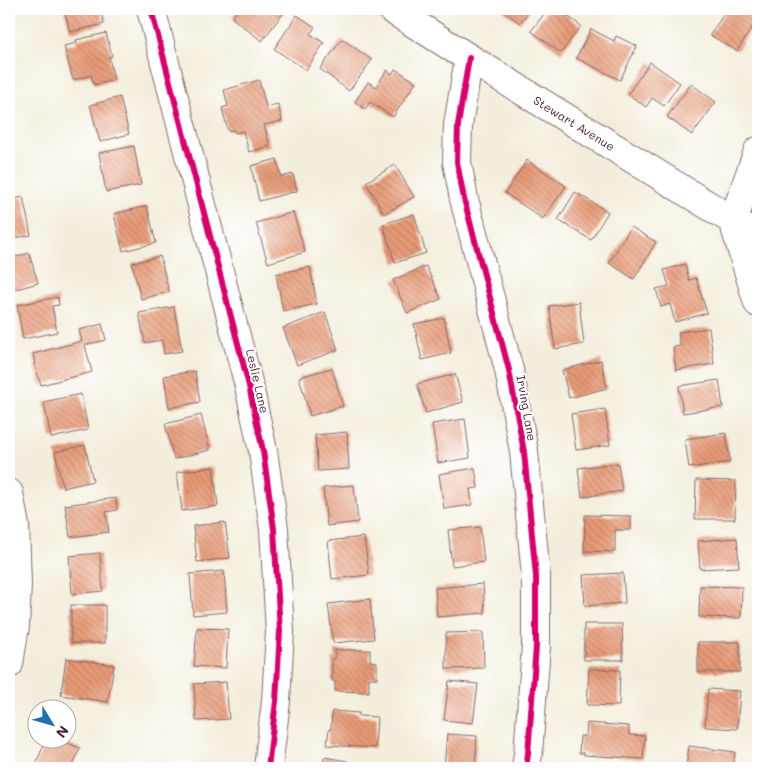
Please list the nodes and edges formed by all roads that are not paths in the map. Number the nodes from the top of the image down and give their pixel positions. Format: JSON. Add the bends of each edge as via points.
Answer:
{"nodes":[{"id":1,"x":151,"y":9,"type":"edge"},
{"id":2,"x":391,"y":9,"type":"edge"},
{"id":3,"x":469,"y":58,"type":"junction"},
{"id":4,"x":758,"y":151,"type":"edge"},
{"id":5,"x":734,"y":221,"type":"junction"},
{"id":6,"x":758,"y":236,"type":"edge"},
{"id":7,"x":758,"y":303,"type":"edge"},
{"id":8,"x":9,"y":493,"type":"edge"},
{"id":9,"x":9,"y":664,"type":"edge"},
{"id":10,"x":268,"y":768,"type":"edge"},
{"id":11,"x":526,"y":768,"type":"edge"}],
"edges":[{"from":1,"to":10,"type":"street","name":"Leslie Lane","via":[[263,451],[274,529],[280,631]]},
{"from":2,"to":3,"type":"street","name":"Stewart Avenue"},
{"from":3,"to":5,"type":"street","name":"Stewart Avenue"},
{"from":3,"to":11,"type":"street","name":"Irving Lane","via":[[458,125],[457,162],[509,370],[524,452],[536,576],[536,646]]},
{"from":4,"to":5,"type":"street"},
{"from":5,"to":6,"type":"street","name":"Stewart Avenue"},
{"from":5,"to":7,"type":"street"},
{"from":8,"to":9,"type":"street","via":[[15,526],[18,584]]}]}
